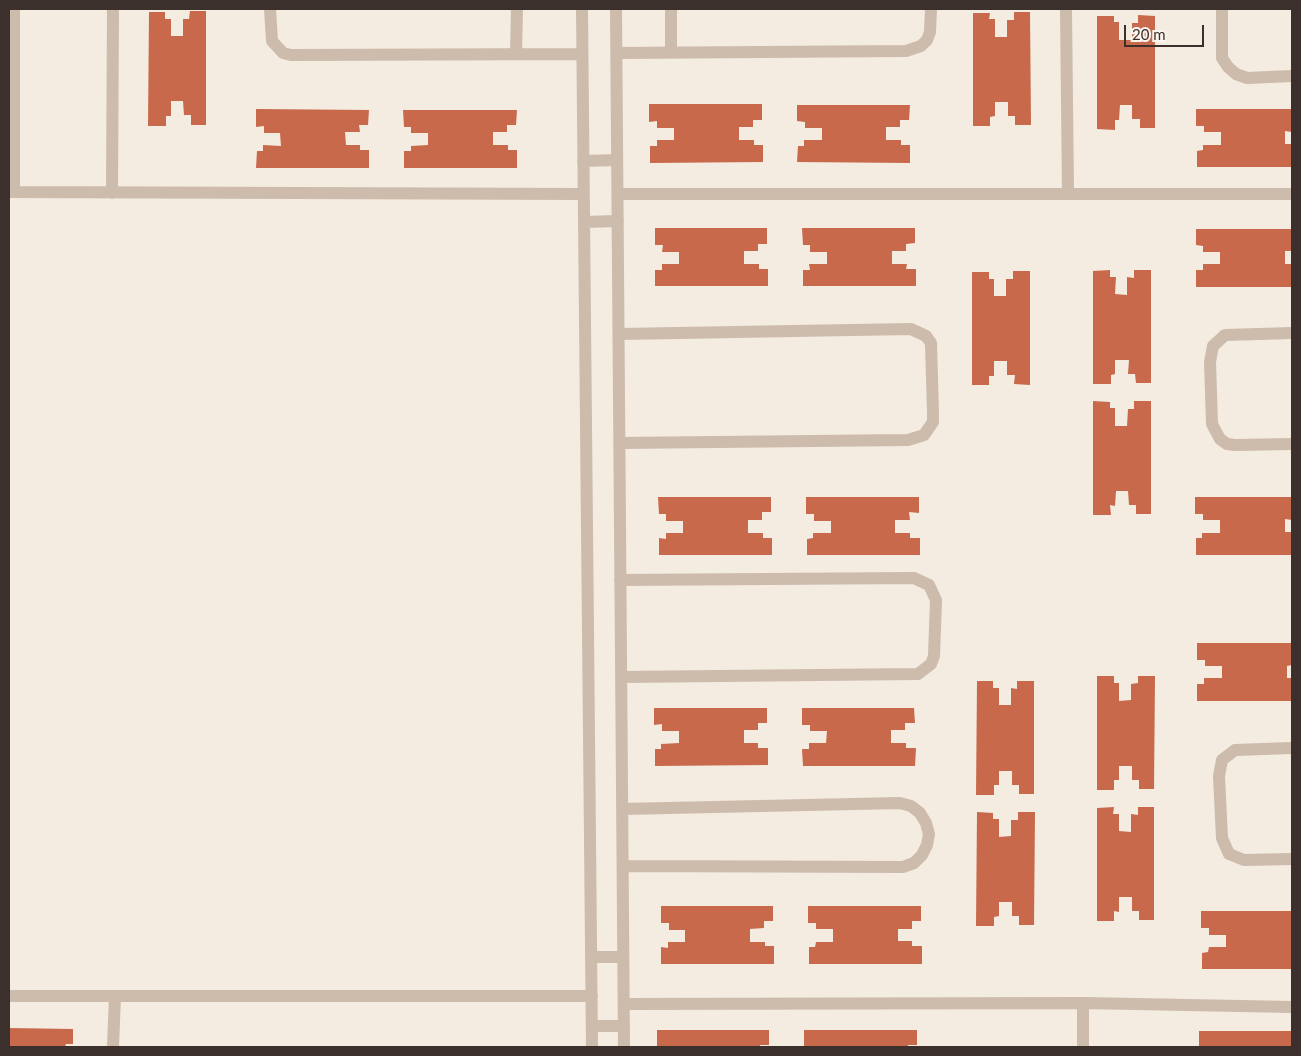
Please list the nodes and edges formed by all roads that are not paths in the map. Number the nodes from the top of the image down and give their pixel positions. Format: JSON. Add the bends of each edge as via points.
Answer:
{"nodes":[{"id":1,"x":14,"y":9,"type":"edge"},
{"id":2,"x":113,"y":9,"type":"edge"},
{"id":3,"x":270,"y":9,"type":"edge"},
{"id":4,"x":517,"y":9,"type":"edge"},
{"id":5,"x":582,"y":9,"type":"edge"},
{"id":6,"x":616,"y":9,"type":"edge"},
{"id":7,"x":671,"y":9,"type":"edge"},
{"id":8,"x":930,"y":9,"type":"edge"},
{"id":9,"x":1066,"y":9,"type":"edge"},
{"id":10,"x":1222,"y":9,"type":"edge"},
{"id":11,"x":671,"y":51,"type":"junction"},
{"id":12,"x":616,"y":53,"type":"junction"},
{"id":13,"x":516,"y":54,"type":"junction"},
{"id":14,"x":582,"y":54,"type":"junction"},
{"id":15,"x":1292,"y":76,"type":"edge"},
{"id":16,"x":617,"y":160,"type":"junction"},
{"id":17,"x":583,"y":161,"type":"junction"},
{"id":18,"x":11,"y":192,"type":"edge"},
{"id":19,"x":112,"y":193,"type":"junction"},
{"id":20,"x":584,"y":194,"type":"junction"},
{"id":21,"x":618,"y":194,"type":"junction"},
{"id":22,"x":1068,"y":194,"type":"junction"},
{"id":23,"x":1292,"y":194,"type":"edge"},
{"id":24,"x":618,"y":221,"type":"junction"},
{"id":25,"x":584,"y":222,"type":"junction"},
{"id":26,"x":1292,"y":333,"type":"edge"},
{"id":27,"x":619,"y":334,"type":"junction"},
{"id":28,"x":620,"y":443,"type":"junction"},
{"id":29,"x":1292,"y":444,"type":"edge"},
{"id":30,"x":620,"y":580,"type":"junction"},
{"id":31,"x":621,"y":677,"type":"junction"},
{"id":32,"x":1292,"y":748,"type":"edge"},
{"id":33,"x":622,"y":809,"type":"junction"},
{"id":34,"x":1292,"y":859,"type":"edge"},
{"id":35,"x":623,"y":866,"type":"junction"},
{"id":36,"x":591,"y":957,"type":"junction"},
{"id":37,"x":623,"y":957,"type":"junction"},
{"id":38,"x":9,"y":996,"type":"edge"},
{"id":39,"x":115,"y":996,"type":"junction"},
{"id":40,"x":592,"y":996,"type":"junction"},
{"id":41,"x":1083,"y":1003,"type":"junction"},
{"id":42,"x":624,"y":1004,"type":"junction"},
{"id":43,"x":1292,"y":1007,"type":"edge"},
{"id":44,"x":592,"y":1026,"type":"junction"},
{"id":45,"x":624,"y":1026,"type":"junction"},
{"id":46,"x":113,"y":1047,"type":"edge"},
{"id":47,"x":592,"y":1047,"type":"edge"},
{"id":48,"x":624,"y":1047,"type":"edge"},
{"id":49,"x":1083,"y":1047,"type":"edge"}],
"edges":[{"from":1,"to":18,"type":"street"},
{"from":2,"to":19,"type":"street"},
{"from":3,"to":13,"type":"street","via":[[272,41],[277,48],[291,55]]},
{"from":4,"to":13,"type":"street"},
{"from":5,"to":14,"type":"street"},
{"from":6,"to":12,"type":"street"},
{"from":7,"to":11,"type":"street"},
{"from":8,"to":11,"type":"street","via":[[927,40],[922,46],[906,51]]},
{"from":9,"to":22,"type":"street"},
{"from":10,"to":15,"type":"street","via":[[1222,58],[1228,67],[1247,78]]},
{"from":11,"to":12,"type":"street"},
{"from":12,"to":16,"type":"street"},
{"from":13,"to":14,"type":"street"},
{"from":14,"to":17,"type":"street"},
{"from":16,"to":17,"type":"street"},
{"from":16,"to":21,"type":"street"},
{"from":17,"to":20,"type":"street"},
{"from":18,"to":19,"type":"street"},
{"from":19,"to":20,"type":"street"},
{"from":20,"to":25,"type":"street"},
{"from":21,"to":22,"type":"street"},
{"from":21,"to":24,"type":"street"},
{"from":22,"to":23,"type":"street"},
{"from":24,"to":25,"type":"street"},
{"from":24,"to":27,"type":"street"},
{"from":25,"to":36,"type":"street"},
{"from":26,"to":29,"type":"street","via":[[1225,335],[1213,346],[1210,362],[1212,424],[1220,439],[1235,445]]},
{"from":27,"to":28,"type":"street"},
{"from":27,"to":28,"type":"street","via":[[911,329],[926,336],[931,343],[933,413],[933,422],[924,436],[908,440]]},
{"from":28,"to":30,"type":"street"},
{"from":30,"to":31,"type":"street"},
{"from":30,"to":31,"type":"street","via":[[914,578],[929,585],[936,600],[934,656],[931,664],[918,674]]},
{"from":31,"to":33,"type":"street"},
{"from":32,"to":34,"type":"street","via":[[1234,750],[1227,754],[1219,768],[1222,838],[1229,854],[1244,860]]},
{"from":33,"to":35,"type":"street"},
{"from":33,"to":35,"type":"street","via":[[900,803],[920,813],[929,834],[928,845],[922,855],[903,867]]},
{"from":35,"to":37,"type":"street"},
{"from":36,"to":37,"type":"street"},
{"from":36,"to":40,"type":"street"},
{"from":37,"to":42,"type":"street"},
{"from":38,"to":39,"type":"street"},
{"from":39,"to":40,"type":"street"},
{"from":39,"to":46,"type":"street"},
{"from":40,"to":44,"type":"street"},
{"from":41,"to":42,"type":"street"},
{"from":41,"to":43,"type":"street"},
{"from":41,"to":49,"type":"street"},
{"from":42,"to":45,"type":"street"},
{"from":44,"to":45,"type":"street"},
{"from":44,"to":47,"type":"street"},
{"from":45,"to":48,"type":"street"}]}
